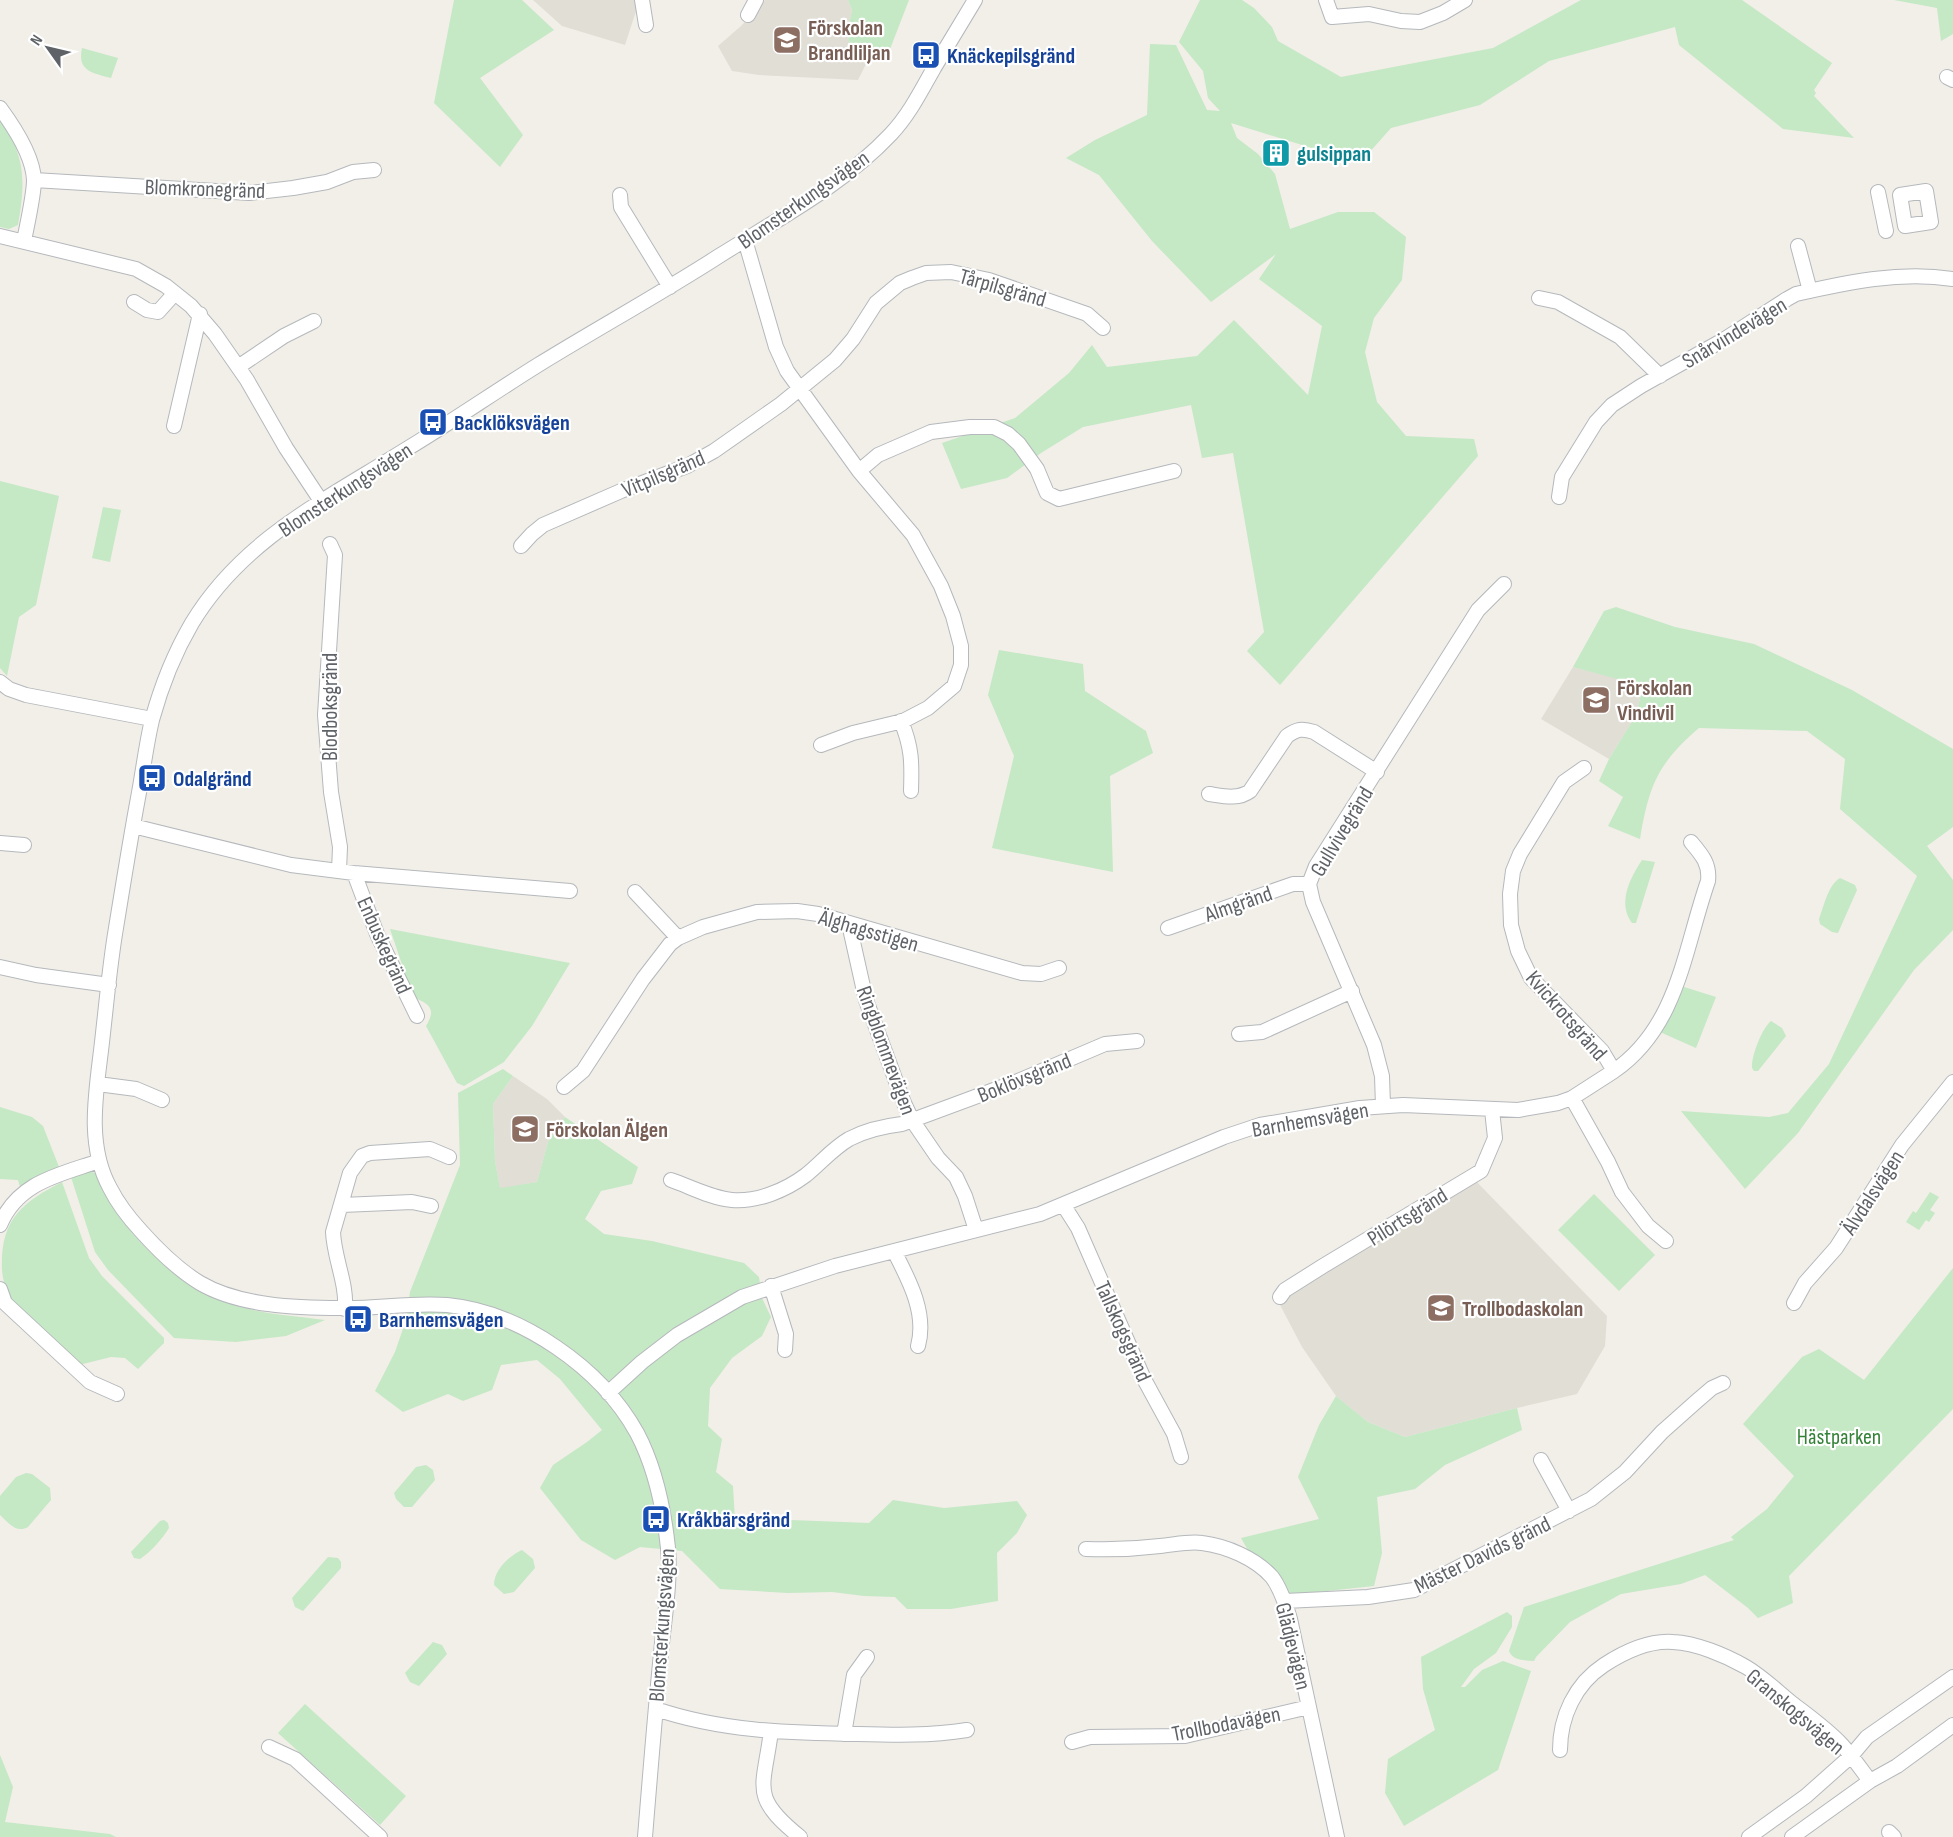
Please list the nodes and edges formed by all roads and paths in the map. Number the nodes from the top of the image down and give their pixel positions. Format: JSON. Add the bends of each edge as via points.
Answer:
{"nodes":[{"id":1,"x":642,"y":0,"type":"edge"},
{"id":2,"x":756,"y":0,"type":"edge"},
{"id":3,"x":975,"y":0,"type":"edge"},
{"id":4,"x":1326,"y":0,"type":"edge"},
{"id":5,"x":1465,"y":0,"type":"edge"},
{"id":6,"x":748,"y":15,"type":"dead end"},
{"id":7,"x":646,"y":25,"type":"dead end"},
{"id":8,"x":0,"y":108,"type":"edge"},
{"id":9,"x":374,"y":170,"type":"dead end"},
{"id":10,"x":34,"y":180,"type":"junction"},
{"id":11,"x":1878,"y":192,"type":"dead end"},
{"id":12,"x":620,"y":195,"type":"dead end"},
{"id":13,"x":1886,"y":231,"type":"dead end"},
{"id":14,"x":0,"y":236,"type":"edge"},
{"id":15,"x":745,"y":240,"type":"junction"},
{"id":16,"x":24,"y":241,"type":"junction"},
{"id":17,"x":1798,"y":246,"type":"dead end"},
{"id":18,"x":1953,"y":279,"type":"edge"},
{"id":19,"x":670,"y":287,"type":"junction"},
{"id":20,"x":1810,"y":291,"type":"junction"},
{"id":21,"x":175,"y":292,"type":"junction"},
{"id":22,"x":1539,"y":298,"type":"dead end"},
{"id":23,"x":134,"y":302,"type":"dead end"},
{"id":24,"x":200,"y":314,"type":"junction"},
{"id":25,"x":314,"y":321,"type":"dead end"},
{"id":26,"x":1103,"y":328,"type":"dead end"},
{"id":27,"x":238,"y":367,"type":"junction"},
{"id":28,"x":1660,"y":376,"type":"junction"},
{"id":29,"x":800,"y":388,"type":"junction"},
{"id":30,"x":174,"y":426,"type":"dead end"},
{"id":31,"x":859,"y":471,"type":"junction"},
{"id":32,"x":1174,"y":471,"type":"dead end"},
{"id":33,"x":1559,"y":497,"type":"dead end"},
{"id":34,"x":321,"y":501,"type":"junction"},
{"id":35,"x":330,"y":544,"type":"dead end"},
{"id":36,"x":521,"y":546,"type":"dead end"},
{"id":37,"x":1504,"y":584,"type":"dead end"},
{"id":38,"x":0,"y":682,"type":"edge"},
{"id":39,"x":152,"y":719,"type":"junction"},
{"id":40,"x":901,"y":721,"type":"junction"},
{"id":41,"x":821,"y":746,"type":"dead end"},
{"id":42,"x":1584,"y":768,"type":"dead end"},
{"id":43,"x":1377,"y":772,"type":"junction"},
{"id":44,"x":911,"y":791,"type":"dead end"},
{"id":45,"x":1209,"y":794,"type":"dead end"},
{"id":46,"x":133,"y":826,"type":"junction"},
{"id":47,"x":1691,"y":842,"type":"dead end"},
{"id":48,"x":0,"y":843,"type":"edge"},
{"id":49,"x":24,"y":845,"type":"dead end"},
{"id":50,"x":339,"y":872,"type":"junction"},
{"id":51,"x":354,"y":873,"type":"junction"},
{"id":52,"x":1309,"y":884,"type":"junction"},
{"id":53,"x":570,"y":891,"type":"dead end"},
{"id":54,"x":635,"y":892,"type":"dead end"},
{"id":55,"x":849,"y":924,"type":"junction"},
{"id":56,"x":1168,"y":928,"type":"dead end"},
{"id":57,"x":678,"y":938,"type":"junction"},
{"id":58,"x":0,"y":967,"type":"edge"},
{"id":59,"x":1059,"y":968,"type":"dead end"},
{"id":60,"x":109,"y":985,"type":"junction"},
{"id":61,"x":1352,"y":991,"type":"junction"},
{"id":62,"x":417,"y":1016,"type":"dead end"},
{"id":63,"x":1239,"y":1034,"type":"dead end"},
{"id":64,"x":1137,"y":1041,"type":"dead end"},
{"id":65,"x":1614,"y":1071,"type":"junction"},
{"id":66,"x":1953,"y":1082,"type":"edge"},
{"id":67,"x":98,"y":1084,"type":"junction"},
{"id":68,"x":564,"y":1087,"type":"dead end"},
{"id":69,"x":1572,"y":1098,"type":"junction"},
{"id":70,"x":162,"y":1100,"type":"dead end"},
{"id":71,"x":1383,"y":1106,"type":"junction"},
{"id":72,"x":1492,"y":1110,"type":"junction"},
{"id":73,"x":912,"y":1120,"type":"junction"},
{"id":74,"x":449,"y":1156,"type":"dead end"},
{"id":75,"x":99,"y":1161,"type":"junction"},
{"id":76,"x":671,"y":1180,"type":"dead end"},
{"id":77,"x":342,"y":1205,"type":"junction"},
{"id":78,"x":432,"y":1206,"type":"dead end"},
{"id":79,"x":1064,"y":1206,"type":"junction"},
{"id":80,"x":0,"y":1225,"type":"edge"},
{"id":81,"x":976,"y":1230,"type":"junction"},
{"id":82,"x":1666,"y":1241,"type":"dead end"},
{"id":83,"x":894,"y":1251,"type":"junction"},
{"id":84,"x":771,"y":1286,"type":"junction"},
{"id":85,"x":0,"y":1289,"type":"edge"},
{"id":86,"x":1280,"y":1298,"type":"dead end"},
{"id":87,"x":1794,"y":1303,"type":"dead end"},
{"id":88,"x":345,"y":1309,"type":"junction"},
{"id":89,"x":918,"y":1346,"type":"dead end"},
{"id":90,"x":785,"y":1350,"type":"dead end"},
{"id":91,"x":1723,"y":1383,"type":"dead end"},
{"id":92,"x":608,"y":1393,"type":"junction"},
{"id":93,"x":117,"y":1395,"type":"dead end"},
{"id":94,"x":1181,"y":1457,"type":"dead end"},
{"id":95,"x":1541,"y":1460,"type":"dead end"},
{"id":96,"x":1569,"y":1511,"type":"junction"},
{"id":97,"x":1086,"y":1549,"type":"dead end"},
{"id":98,"x":1286,"y":1601,"type":"junction"},
{"id":99,"x":867,"y":1657,"type":"dead end"},
{"id":100,"x":1953,"y":1677,"type":"edge"},
{"id":101,"x":1309,"y":1707,"type":"junction"},
{"id":102,"x":656,"y":1709,"type":"junction"},
{"id":103,"x":1953,"y":1716,"type":"edge"},
{"id":104,"x":1953,"y":1725,"type":"edge"},
{"id":105,"x":771,"y":1731,"type":"junction"},
{"id":106,"x":968,"y":1731,"type":"dead end"},
{"id":107,"x":844,"y":1734,"type":"junction"},
{"id":108,"x":1072,"y":1742,"type":"dead end"},
{"id":109,"x":268,"y":1747,"type":"dead end"},
{"id":110,"x":1560,"y":1750,"type":"dead end"},
{"id":111,"x":1851,"y":1756,"type":"junction"},
{"id":112,"x":1870,"y":1781,"type":"junction"},
{"id":113,"x":380,"y":1837,"type":"edge"},
{"id":114,"x":645,"y":1837,"type":"edge"},
{"id":115,"x":800,"y":1837,"type":"edge"},
{"id":116,"x":1337,"y":1837,"type":"edge"},
{"id":117,"x":1749,"y":1837,"type":"edge"},
{"id":118,"x":1792,"y":1837,"type":"edge"}],
"edges":[{"from":1,"to":7,"type":"street"},
{"from":2,"to":6,"type":"street"},
{"from":3,"to":15,"type":"street","name":"Blomsterkungsvägen","via":[[893,132],[852,170]]},
{"from":4,"to":5,"type":"street","via":[[1332,16],[1369,14],[1420,22]]},
{"from":8,"to":10,"type":"street","via":[[27,154]]},
{"from":9,"to":10,"type":"street","name":"Blomkronegränd","via":[[353,172],[327,182],[249,193]]},
{"from":10,"to":16,"type":"street"},
{"from":11,"to":13,"type":"street"},
{"from":12,"to":19,"type":"street","via":[[621,207]]},
{"from":14,"to":16,"type":"street"},
{"from":15,"to":19,"type":"street","name":"Blomsterkungsvägen"},
{"from":15,"to":29,"type":"street","via":[[776,347]]},
{"from":16,"to":21,"type":"street","via":[[136,269]]},
{"from":17,"to":20,"type":"street","name":"Snårvindevägen"},
{"from":18,"to":20,"type":"street","name":"Snårvindevägen","via":[[1927,275],[1867,279]]},
{"from":19,"to":34,"type":"street","name":"Blomsterkungsvägen"},
{"from":20,"to":28,"type":"street","name":"Snårvindevägen","via":[[1786,299]]},
{"from":21,"to":23,"type":"street","via":[[158,312]]},
{"from":21,"to":24,"type":"street"},
{"from":22,"to":28,"type":"street","name":"Snårvindevägen","via":[[1558,302],[1620,337]]},
{"from":24,"to":27,"type":"street"},
{"from":24,"to":30,"type":"street"},
{"from":25,"to":27,"type":"street"},
{"from":26,"to":29,"type":"street","name":"Tårpilsgränd","via":[[1087,314],[996,282],[962,273],[926,273],[882,297],[836,360]]},
{"from":27,"to":34,"type":"street"},
{"from":28,"to":33,"type":"street","name":"Snårvindevägen","via":[[1612,405],[1596,422],[1562,477]]},
{"from":29,"to":31,"type":"street"},
{"from":29,"to":36,"type":"street","name":"Vitpilsgränd","via":[[714,451],[687,466],[543,525]]},
{"from":31,"to":32,"type":"street","via":[[878,455],[931,432],[970,427],[994,428],[1008,434],[1037,469],[1047,493],[1059,499]]},
{"from":31,"to":40,"type":"street","via":[[913,535],[941,586],[961,646],[961,665],[954,687],[928,708]]},
{"from":34,"to":39,"type":"street","name":"Blomsterkungsvägen","via":[[255,547],[208,597],[172,664]]},
{"from":35,"to":50,"type":"street","name":"Blodboksgränd","via":[[335,555],[325,715],[340,847]]},
{"from":37,"to":43,"type":"street","name":"Gullvivegränd","via":[[1478,610]]},
{"from":38,"to":39,"type":"street","via":[[26,695]]},
{"from":39,"to":46,"type":"street","name":"Blomsterkungsvägen"},
{"from":40,"to":41,"type":"street"},
{"from":40,"to":44,"type":"street","via":[[912,754]]},
{"from":42,"to":65,"type":"street","name":"Kvickrotsgränd","via":[[1564,782],[1520,854],[1513,871],[1510,925],[1530,978],[1602,1051]]},
{"from":43,"to":45,"type":"street","via":[[1314,732],[1295,730],[1245,795]]},
{"from":43,"to":52,"type":"street","name":"Gullvivegränd"},
{"from":46,"to":50,"type":"street","via":[[291,866]]},
{"from":46,"to":60,"type":"street","name":"Blomsterkungsvägen"},
{"from":47,"to":65,"type":"street","name":"Kvickrotsgränd","via":[[1710,871],[1678,980],[1655,1031]]},
{"from":48,"to":49,"type":"street"},
{"from":50,"to":51,"type":"street"},
{"from":51,"to":53,"type":"street"},
{"from":51,"to":62,"type":"street","name":"Enbuskegränd","via":[[377,934]]},
{"from":52,"to":56,"type":"street","name":"Almgränd","via":[[1293,884]]},
{"from":52,"to":61,"type":"street","name":"Gullvivegränd","via":[[1313,902]]},
{"from":54,"to":57,"type":"street"},
{"from":55,"to":57,"type":"street","name":"Älghagsstigen","via":[[818,914],[777,910],[738,917]]},
{"from":55,"to":59,"type":"street","name":"Älghagsstigen","via":[[1022,973],[1041,975]]},
{"from":55,"to":73,"type":"street","name":"Ringblommevägen","via":[[866,1000]]},
{"from":57,"to":68,"type":"street","name":"Älghagsstigen","via":[[643,979],[583,1071]]},
{"from":58,"to":60,"type":"street"},
{"from":60,"to":67,"type":"street","name":"Blomsterkungsvägen"},
{"from":61,"to":63,"type":"street","via":[[1262,1032]]},
{"from":61,"to":71,"type":"street","name":"Gullvivegränd","via":[[1374,1045],[1382,1076]]},
{"from":64,"to":73,"type":"street","name":"Boklövsgränd","via":[[1105,1044]]},
{"from":65,"to":69,"type":"street","name":"Kvickrotsgränd"},
{"from":66,"to":87,"type":"street","name":"Älvdalsvägen","via":[[1902,1145],[1836,1248],[1805,1283]]},
{"from":67,"to":70,"type":"street","via":[[136,1089]]},
{"from":67,"to":75,"type":"street","name":"Blomsterkungsvägen","via":[[94,1124]]},
{"from":69,"to":72,"type":"street","name":"Barnhemsvägen","via":[[1518,1110]]},
{"from":69,"to":82,"type":"street","via":[[1622,1192],[1648,1227]]},
{"from":71,"to":72,"type":"street","name":"Barnhemsvägen"},
{"from":71,"to":79,"type":"street","name":"Barnhemsvägen","via":[[1274,1122],[1224,1137]]},
{"from":72,"to":86,"type":"street","name":"Pilörtsgränd","via":[[1495,1138],[1480,1171],[1285,1290]]},
{"from":73,"to":76,"type":"street","name":"Boklövsgränd","via":[[851,1138],[793,1183],[756,1199],[714,1196]]},
{"from":73,"to":81,"type":"street","name":"Ringblommevägen","via":[[956,1177]]},
{"from":74,"to":77,"type":"street","via":[[430,1149],[362,1156],[350,1173]]},
{"from":75,"to":80,"type":"street","via":[[63,1172],[18,1196]]},
{"from":75,"to":88,"type":"street","name":"Blomsterkungsvägen","via":[[109,1187],[129,1218],[162,1254],[202,1284],[274,1306]]},
{"from":77,"to":78,"type":"street","via":[[412,1202]]},
{"from":77,"to":88,"type":"street","via":[[333,1232]]},
{"from":79,"to":81,"type":"street","name":"Barnhemsvägen"},
{"from":79,"to":94,"type":"street","name":"Tallskogsgränd","via":[[1078,1228],[1144,1379],[1174,1434]]},
{"from":81,"to":83,"type":"street","name":"Barnhemsvägen"},
{"from":83,"to":84,"type":"street","name":"Barnhemsvägen"},
{"from":83,"to":89,"type":"street","via":[[919,1311],[922,1329]]},
{"from":84,"to":90,"type":"street","via":[[786,1334]]},
{"from":84,"to":92,"type":"street","name":"Barnhemsvägen","via":[[701,1320],[642,1362]]},
{"from":85,"to":93,"type":"street","via":[[5,1303],[90,1382]]},
{"from":88,"to":92,"type":"street","name":"Blomsterkungsvägen","via":[[420,1304],[453,1305],[482,1312],[537,1335],[564,1352]]},
{"from":91,"to":96,"type":"street","name":"Mäster Davids gränd","via":[[1662,1432],[1625,1472]]},
{"from":92,"to":102,"type":"street","name":"Blomsterkungsvägen","via":[[637,1433],[647,1457],[657,1487],[669,1554]]},
{"from":95,"to":96,"type":"street","name":"Mäster Davids gränd"},
{"from":96,"to":98,"type":"street","name":"Mäster Davids gränd","via":[[1414,1590],[1368,1597]]},
{"from":97,"to":98,"type":"street","name":"Glädjevägen","via":[[1200,1542],[1224,1548],[1260,1566]]},
{"from":98,"to":101,"type":"street","name":"Glädjevägen"},
{"from":99,"to":107,"type":"street","via":[[854,1675]]},
{"from":100,"to":111,"type":"street","via":[[1868,1737]]},
{"from":101,"to":108,"type":"street","name":"Trollbodavägen","via":[[1185,1736],[1126,1735]]},
{"from":101,"to":116,"type":"street","name":"Glädjevägen"},
{"from":102,"to":105,"type":"street","via":[[720,1726]]},
{"from":102,"to":114,"type":"street","name":"Blomsterkungsvägen"},
{"from":103,"to":112,"type":"street","via":[[1893,1759]]},
{"from":104,"to":112,"type":"street"},
{"from":105,"to":107,"type":"street"},
{"from":105,"to":115,"type":"street","via":[[763,1780],[765,1801],[772,1813]]},
{"from":106,"to":107,"type":"street","via":[[934,1735]]},
{"from":109,"to":113,"type":"street","via":[[296,1760]]},
{"from":110,"to":111,"type":"street","name":"Granskogsvägen","via":[[1564,1720],[1585,1681],[1628,1651],[1673,1642],[1708,1651],[1747,1668],[1824,1727]]},
{"from":111,"to":112,"type":"street","name":"Granskogsvägen"},
{"from":111,"to":117,"type":"street","via":[[1806,1796]]},
{"from":112,"to":118,"type":"street"}]}
